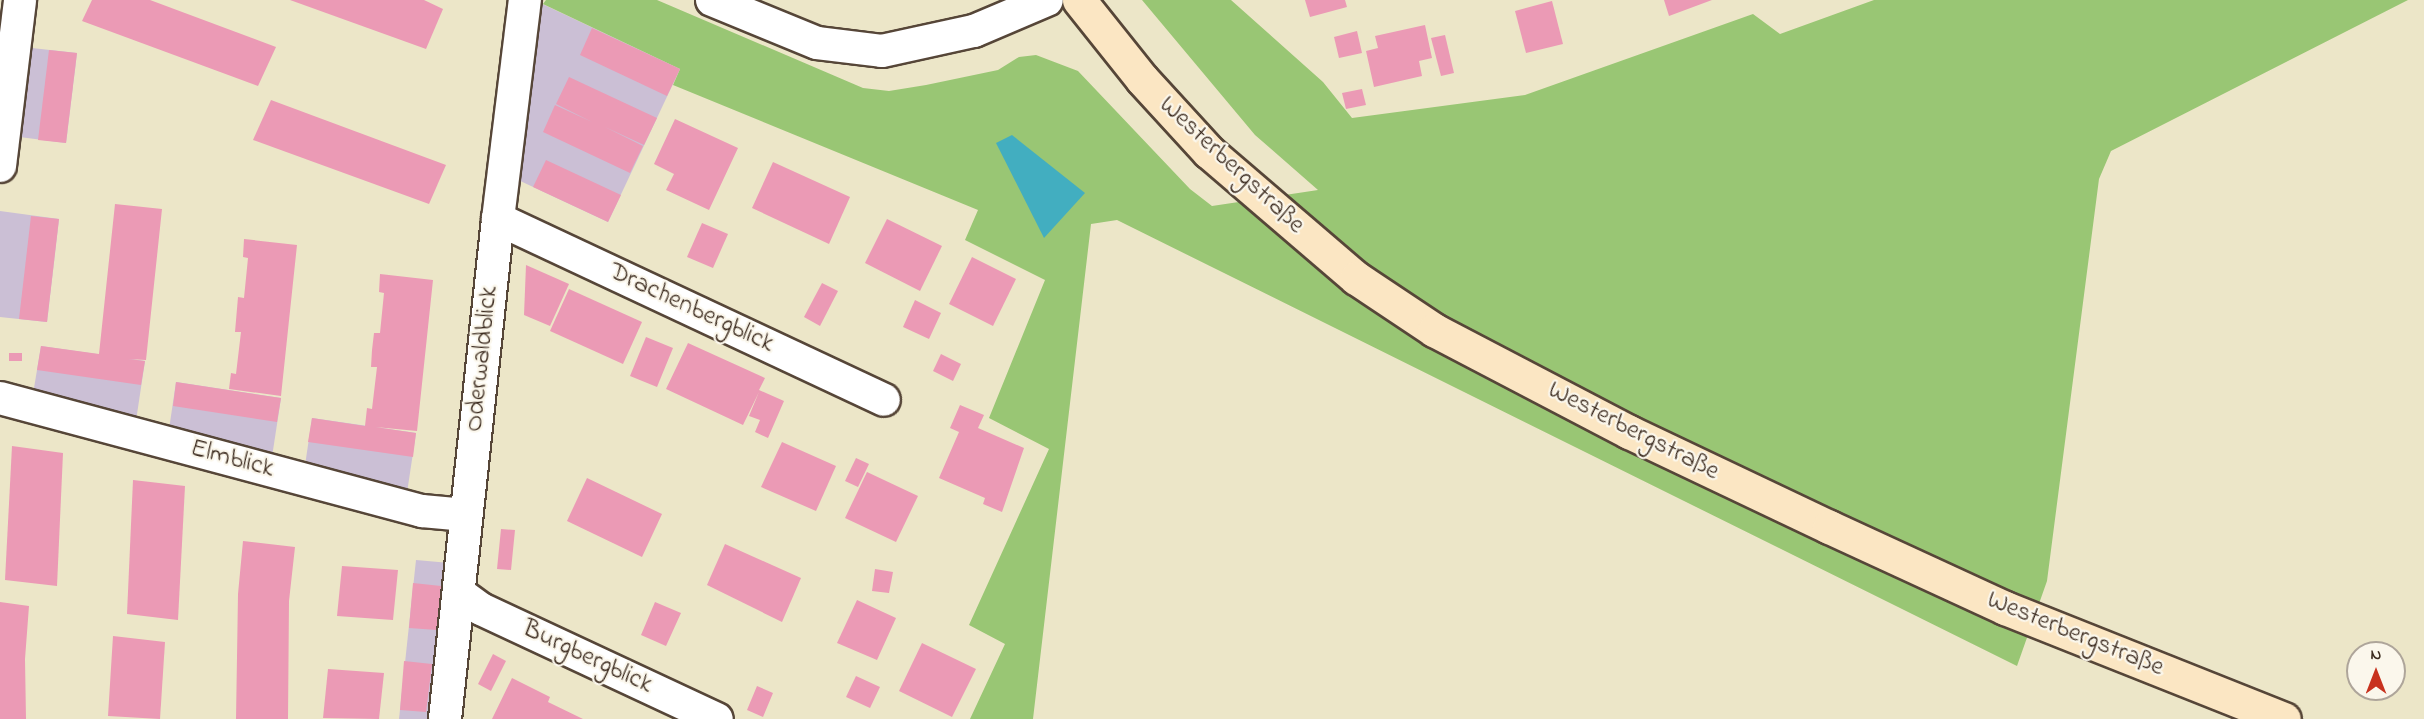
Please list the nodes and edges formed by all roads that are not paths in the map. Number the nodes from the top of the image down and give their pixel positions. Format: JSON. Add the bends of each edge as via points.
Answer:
{"nodes":[{"id":1,"x":20,"y":0,"type":"edge"},
{"id":2,"x":525,"y":0,"type":"edge"},
{"id":3,"x":712,"y":0,"type":"edge"},
{"id":4,"x":1047,"y":0,"type":"edge"},
{"id":5,"x":1079,"y":0,"type":"edge"},
{"id":6,"x":0,"y":166,"type":"edge"},
{"id":7,"x":498,"y":219,"type":"junction"},
{"id":8,"x":0,"y":398,"type":"edge"},
{"id":9,"x":884,"y":400,"type":"dead end"},
{"id":10,"x":466,"y":515,"type":"junction"},
{"id":11,"x":459,"y":593,"type":"junction"},
{"id":12,"x":445,"y":719,"type":"edge"},
{"id":13,"x":717,"y":719,"type":"edge"},
{"id":14,"x":2284,"y":719,"type":"edge"}],
"edges":[{"from":1,"to":6,"type":"street"},
{"from":2,"to":7,"type":"street","name":"Oderwaldblick"},
{"from":3,"to":4,"type":"street","via":[[817,43],[882,51],[974,31]]},
{"from":5,"to":14,"type":"main road","name":"Westerbergstraße","via":[[1142,79],[1209,152],[1356,278],[1434,330],[1629,432],[2005,608]]},
{"from":7,"to":9,"type":"street","name":"Drachenbergblick"},
{"from":7,"to":10,"type":"street","name":"Oderwaldblick"},
{"from":8,"to":10,"type":"street","name":"Elmblick","via":[[422,511]]},
{"from":10,"to":11,"type":"street","name":"Oderwaldblick"},
{"from":11,"to":12,"type":"street","name":"Oderwaldblick"},
{"from":11,"to":13,"type":"street","name":"Burgbergblick","via":[[481,609]]}]}
